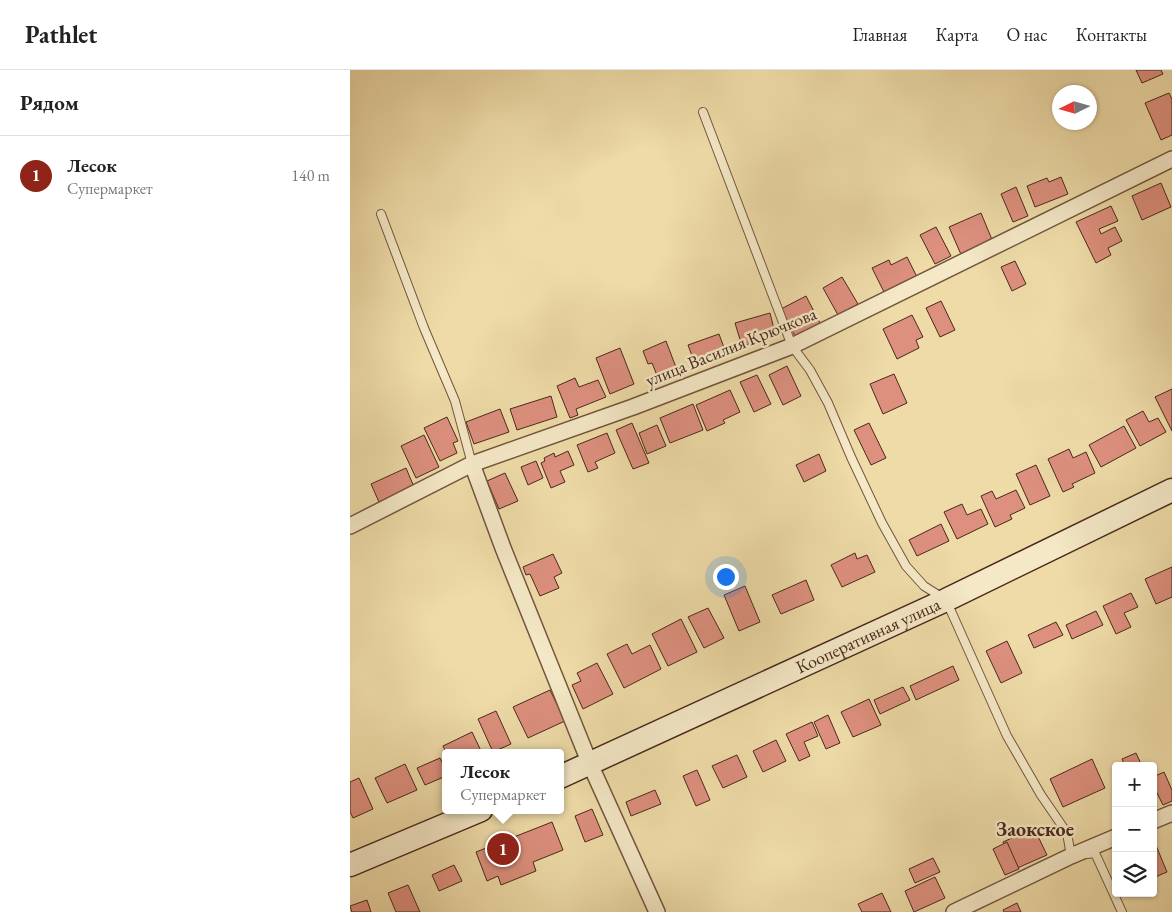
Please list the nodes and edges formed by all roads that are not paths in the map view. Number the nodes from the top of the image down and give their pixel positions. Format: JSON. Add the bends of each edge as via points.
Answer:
{"nodes":[{"id":1,"x":703,"y":112,"type":"dead end"},
{"id":2,"x":1172,"y":158,"type":"edge"},
{"id":3,"x":380,"y":214,"type":"dead end"},
{"id":4,"x":792,"y":346,"type":"junction"},
{"id":5,"x":472,"y":464,"type":"junction"},
{"id":6,"x":1172,"y":490,"type":"edge"},
{"id":7,"x":350,"y":526,"type":"edge"},
{"id":8,"x":946,"y":600,"type":"junction"},
{"id":9,"x":590,"y":764,"type":"junction"},
{"id":10,"x":564,"y":775,"type":"edge"},
{"id":11,"x":1172,"y":813,"type":"edge"},
{"id":12,"x":471,"y":814,"type":"edge"},
{"id":13,"x":1157,"y":819,"type":"edge"},
{"id":14,"x":1112,"y":839,"type":"edge"},
{"id":15,"x":1071,"y":856,"type":"junction"},
{"id":16,"x":350,"y":865,"type":"edge"},
{"id":17,"x":657,"y":912,"type":"edge"},
{"id":18,"x":954,"y":912,"type":"edge"},
{"id":19,"x":1122,"y":912,"type":"edge"}],
"edges":[{"from":1,"to":4,"type":"lane"},
{"from":2,"to":4,"type":"street","name":"улица Василия Крючкова"},
{"from":3,"to":5,"type":"lane","via":[[455,401]]},
{"from":4,"to":5,"type":"street","name":"улица Василия Крючкова"},
{"from":4,"to":8,"type":"lane","via":[[828,403],[882,523],[906,566],[924,586]]},
{"from":5,"to":7,"type":"street","name":"улица Василия Крючкова"},
{"from":5,"to":9,"type":"street"},
{"from":6,"to":8,"type":"street","name":"Кооперативная улица"},
{"from":8,"to":9,"type":"street","name":"Кооперативная улица"},
{"from":8,"to":15,"type":"lane","via":[[1007,736],[1067,833]]},
{"from":9,"to":10,"type":"street","name":"Кооперативная улица"},
{"from":9,"to":17,"type":"street"},
{"from":11,"to":13,"type":"street"},
{"from":12,"to":16,"type":"street"},
{"from":14,"to":15,"type":"street"},
{"from":15,"to":18,"type":"street"},
{"from":15,"to":19,"type":"lane","via":[[1095,853]]}]}
